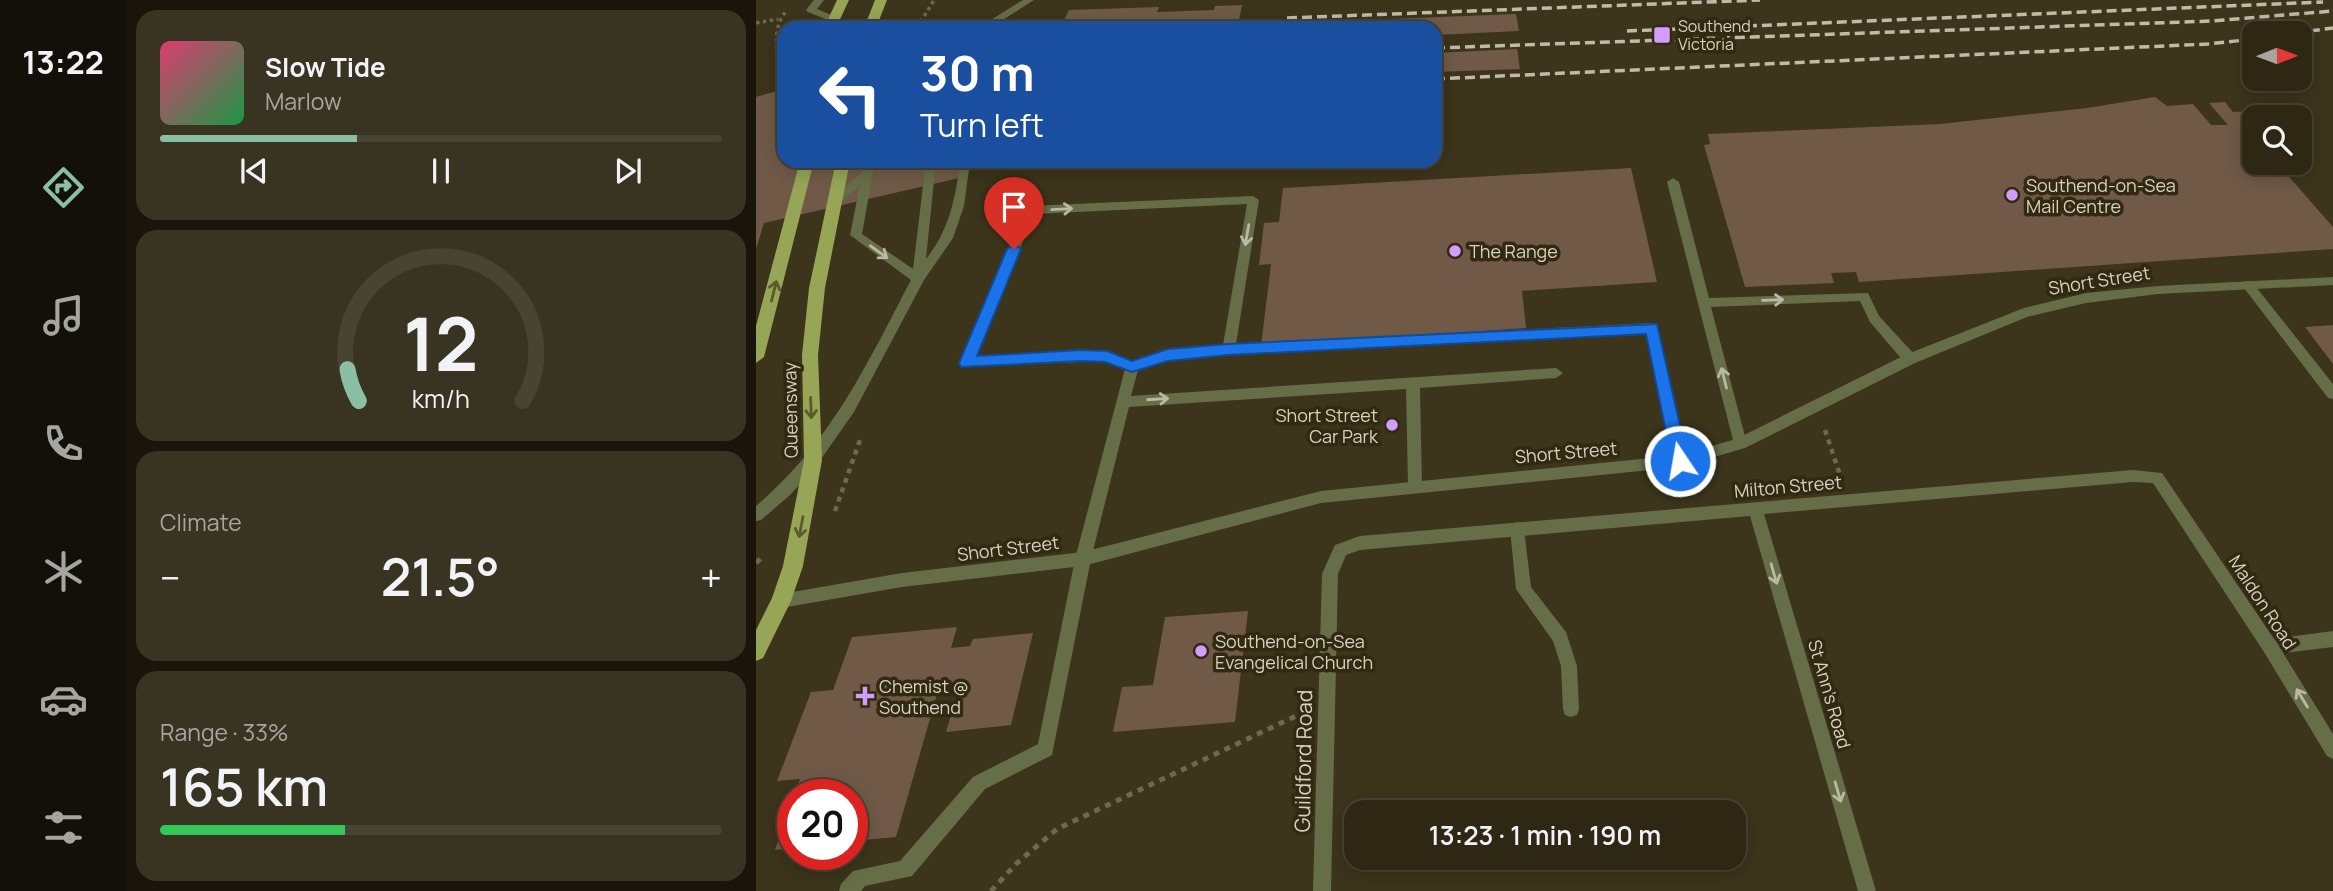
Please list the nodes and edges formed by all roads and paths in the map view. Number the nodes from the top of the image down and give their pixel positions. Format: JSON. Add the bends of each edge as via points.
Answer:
{"nodes":[{"id":1,"x":819,"y":0,"type":"edge"},
{"id":2,"x":844,"y":0,"type":"edge"},
{"id":3,"x":881,"y":0,"type":"edge"},
{"id":4,"x":934,"y":0,"type":"edge"},
{"id":5,"x":1029,"y":0,"type":"edge"},
{"id":6,"x":788,"y":9,"type":"dead end"},
{"id":7,"x":778,"y":19,"type":"joint"},
{"id":8,"x":828,"y":21,"type":"edge"},
{"id":9,"x":834,"y":21,"type":"edge"},
{"id":10,"x":873,"y":21,"type":"edge"},
{"id":11,"x":921,"y":21,"type":"edge"},
{"id":12,"x":995,"y":21,"type":"edge"},
{"id":13,"x":756,"y":23,"type":"edge"},
{"id":14,"x":805,"y":168,"type":"edge"},
{"id":15,"x":841,"y":168,"type":"edge"},
{"id":16,"x":867,"y":168,"type":"edge"},
{"id":17,"x":869,"y":168,"type":"edge"},
{"id":18,"x":930,"y":168,"type":"edge"},
{"id":19,"x":964,"y":168,"type":"edge"},
{"id":20,"x":1673,"y":182,"type":"dead end"},
{"id":21,"x":834,"y":202,"type":"junction"},
{"id":22,"x":918,"y":279,"type":"junction"},
{"id":23,"x":2333,"y":281,"type":"edge"},
{"id":24,"x":2248,"y":285,"type":"junction"},
{"id":25,"x":1705,"y":303,"type":"junction"},
{"id":26,"x":1228,"y":349,"type":"junction"},
{"id":27,"x":756,"y":356,"type":"edge"},
{"id":28,"x":1910,"y":359,"type":"junction"},
{"id":29,"x":1132,"y":367,"type":"junction"},
{"id":30,"x":1556,"y":373,"type":"dead end"},
{"id":31,"x":1413,"y":383,"type":"junction"},
{"id":32,"x":2333,"y":394,"type":"edge"},
{"id":33,"x":1122,"y":402,"type":"junction"},
{"id":34,"x":1817,"y":406,"type":"junction"},
{"id":35,"x":862,"y":435,"type":"dead end"},
{"id":36,"x":1740,"y":444,"type":"junction"},
{"id":37,"x":813,"y":460,"type":"junction"},
{"id":38,"x":1680,"y":461,"type":"junction"},
{"id":39,"x":2157,"y":477,"type":"joint"},
{"id":40,"x":1415,"y":486,"type":"junction"},
{"id":41,"x":1849,"y":500,"type":"junction"},
{"id":42,"x":1755,"y":508,"type":"junction"},
{"id":43,"x":756,"y":515,"type":"edge"},
{"id":44,"x":832,"y":519,"type":"dead end"},
{"id":45,"x":1517,"y":529,"type":"junction"},
{"id":46,"x":1340,"y":550,"type":"joint"},
{"id":47,"x":1083,"y":559,"type":"junction"},
{"id":48,"x":780,"y":601,"type":"junction"},
{"id":49,"x":2333,"y":639,"type":"edge"},
{"id":50,"x":2270,"y":647,"type":"junction"},
{"id":51,"x":756,"y":651,"type":"edge"},
{"id":52,"x":1327,"y":700,"type":"junction"},
{"id":53,"x":1572,"y":709,"type":"dead end"},
{"id":54,"x":2333,"y":750,"type":"edge"},
{"id":55,"x":848,"y":891,"type":"edge"},
{"id":56,"x":991,"y":891,"type":"edge"},
{"id":57,"x":1322,"y":891,"type":"edge"},
{"id":58,"x":1867,"y":891,"type":"edge"}],
"edges":[{"from":1,"to":8,"type":"street","via":[[811,10]]},
{"from":2,"to":9,"type":"main road"},
{"from":3,"to":10,"type":"main road"},
{"from":4,"to":11,"type":"path"},
{"from":5,"to":12,"type":"street"},
{"from":6,"to":7,"type":"path"},
{"from":7,"to":13,"type":"path"},
{"from":27,"to":14,"type":"main road","name":"Queensway","one_way":true},
{"from":15,"to":21,"type":"main road","name":"Queensway"},
{"from":16,"to":21,"type":"street"},
{"from":17,"to":22,"type":"street","one_way":true,"via":[[856,235]]},
{"from":18,"to":22,"type":"street"},
{"from":19,"to":22,"type":"street","via":[[954,224]]},
{"from":20,"to":25,"type":"street"},
{"from":21,"to":37,"type":"main road","name":"Queensway","one_way":true,"via":[[810,355]]},
{"from":22,"to":37,"type":"street","via":[[848,414]]},
{"from":23,"to":24,"type":"street","name":"Short Street"},
{"from":24,"to":28,"type":"street","name":"Short Street","via":[[2086,298],[2024,313]]},
{"from":24,"to":32,"type":"street"},
{"from":25,"to":28,"type":"street","one_way":true,"via":[[1864,296],[1874,318]]},
{"from":36,"to":25,"type":"street","one_way":true},
{"from":26,"to":29,"type":"street","via":[[1168,355]]},
{"from":29,"to":26,"type":"street","one_way":true,"via":[[1107,356],[967,363],[1030,210],[1254,200]]},
{"from":26,"to":38,"type":"street","via":[[1652,328]]},
{"from":28,"to":34,"type":"street","name":"Short Street"},
{"from":29,"to":33,"type":"street"},
{"from":30,"to":31,"type":"street"},
{"from":33,"to":31,"type":"street","one_way":true},
{"from":31,"to":40,"type":"street"},
{"from":33,"to":47,"type":"street"},
{"from":34,"to":36,"type":"street","name":"Short Street"},
{"from":34,"to":41,"type":"path"},
{"from":35,"to":44,"type":"path"},
{"from":36,"to":38,"type":"street","name":"Short Street"},
{"from":37,"to":43,"type":"street"},
{"from":37,"to":48,"type":"main road","name":"Queensway","one_way":true,"via":[[793,566]]},
{"from":38,"to":40,"type":"street","name":"Short Street"},
{"from":39,"to":41,"type":"street","name":"Milton Street"},
{"from":39,"to":50,"type":"street","name":"Maldon Road"},
{"from":40,"to":47,"type":"street","name":"Short Street","via":[[1321,497]]},
{"from":41,"to":42,"type":"street","name":"Milton Street"},
{"from":42,"to":45,"type":"street","name":"Milton Street"},
{"from":42,"to":58,"type":"street","name":"St Ann's Road","one_way":true},
{"from":45,"to":46,"type":"street","name":"Milton Street","via":[[1360,543]]},
{"from":45,"to":53,"type":"street","via":[[1524,589],[1560,637],[1569,666]]},
{"from":46,"to":52,"type":"street","name":"Guildford Road","via":[[1330,574]]},
{"from":47,"to":48,"type":"street","name":"Short Street","via":[[902,580]]},
{"from":47,"to":55,"type":"street","via":[[1046,749],[979,783],[905,869],[860,878]]},
{"from":48,"to":51,"type":"main road","name":"Queensway"},
{"from":49,"to":50,"type":"street"},
{"from":54,"to":50,"type":"street","name":"Maldon Road","one_way":true},
{"from":52,"to":56,"type":"path","via":[[1057,829]]},
{"from":52,"to":57,"type":"street","name":"Guildford Road"}]}
